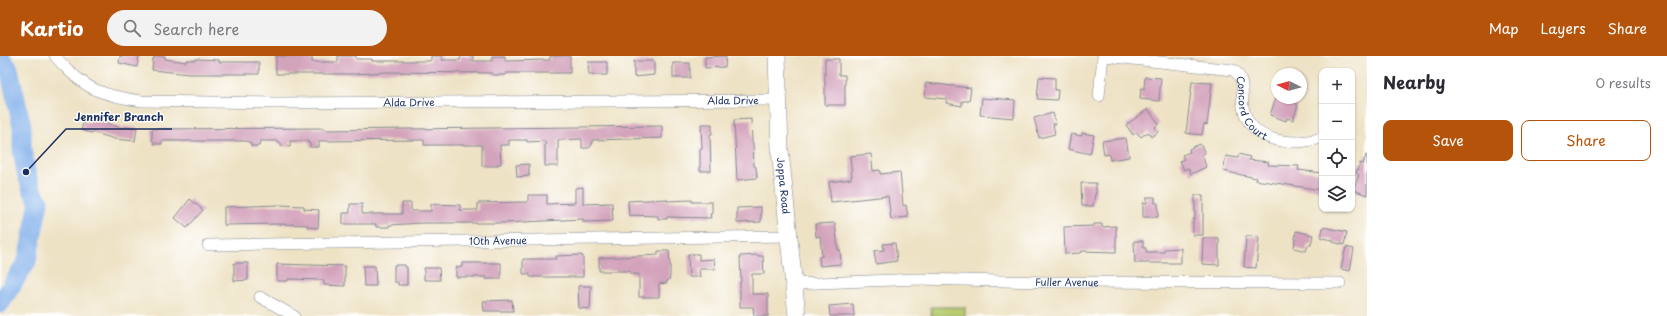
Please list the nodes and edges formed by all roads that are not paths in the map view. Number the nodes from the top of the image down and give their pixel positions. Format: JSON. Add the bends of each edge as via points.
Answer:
{"nodes":[{"id":1,"x":55,"y":56,"type":"edge"},
{"id":2,"x":777,"y":56,"type":"edge"},
{"id":3,"x":1104,"y":56,"type":"edge"},
{"id":4,"x":1099,"y":96,"type":"dead end"},
{"id":5,"x":778,"y":100,"type":"junction"},
{"id":6,"x":1319,"y":139,"type":"edge"},
{"id":7,"x":788,"y":236,"type":"junction"},
{"id":8,"x":208,"y":245,"type":"dead end"},
{"id":9,"x":1340,"y":283,"type":"dead end"},
{"id":10,"x":793,"y":284,"type":"junction"},
{"id":11,"x":260,"y":297,"type":"dead end"},
{"id":12,"x":294,"y":316,"type":"edge"},
{"id":13,"x":797,"y":316,"type":"edge"}],
"edges":[{"from":1,"to":5,"type":"street","name":"Alda Drive","via":[[70,72],[95,90],[142,101],[276,103]]},
{"from":2,"to":5,"type":"main road","name":"Joppa Road"},
{"from":3,"to":4,"type":"street"},
{"from":3,"to":6,"type":"street","name":"Concord Court","via":[[1233,70],[1242,81],[1242,98],[1247,117],[1262,134],[1286,142]]},
{"from":5,"to":7,"type":"main road","name":"Joppa Road"},
{"from":7,"to":8,"type":"street","name":"10th Avenue"},
{"from":7,"to":10,"type":"main road","name":"Joppa Road"},
{"from":9,"to":10,"type":"street","name":"Fuller Avenue","via":[[919,279]]},
{"from":10,"to":13,"type":"main road","name":"Joppa Road"},
{"from":11,"to":12,"type":"street"}]}
